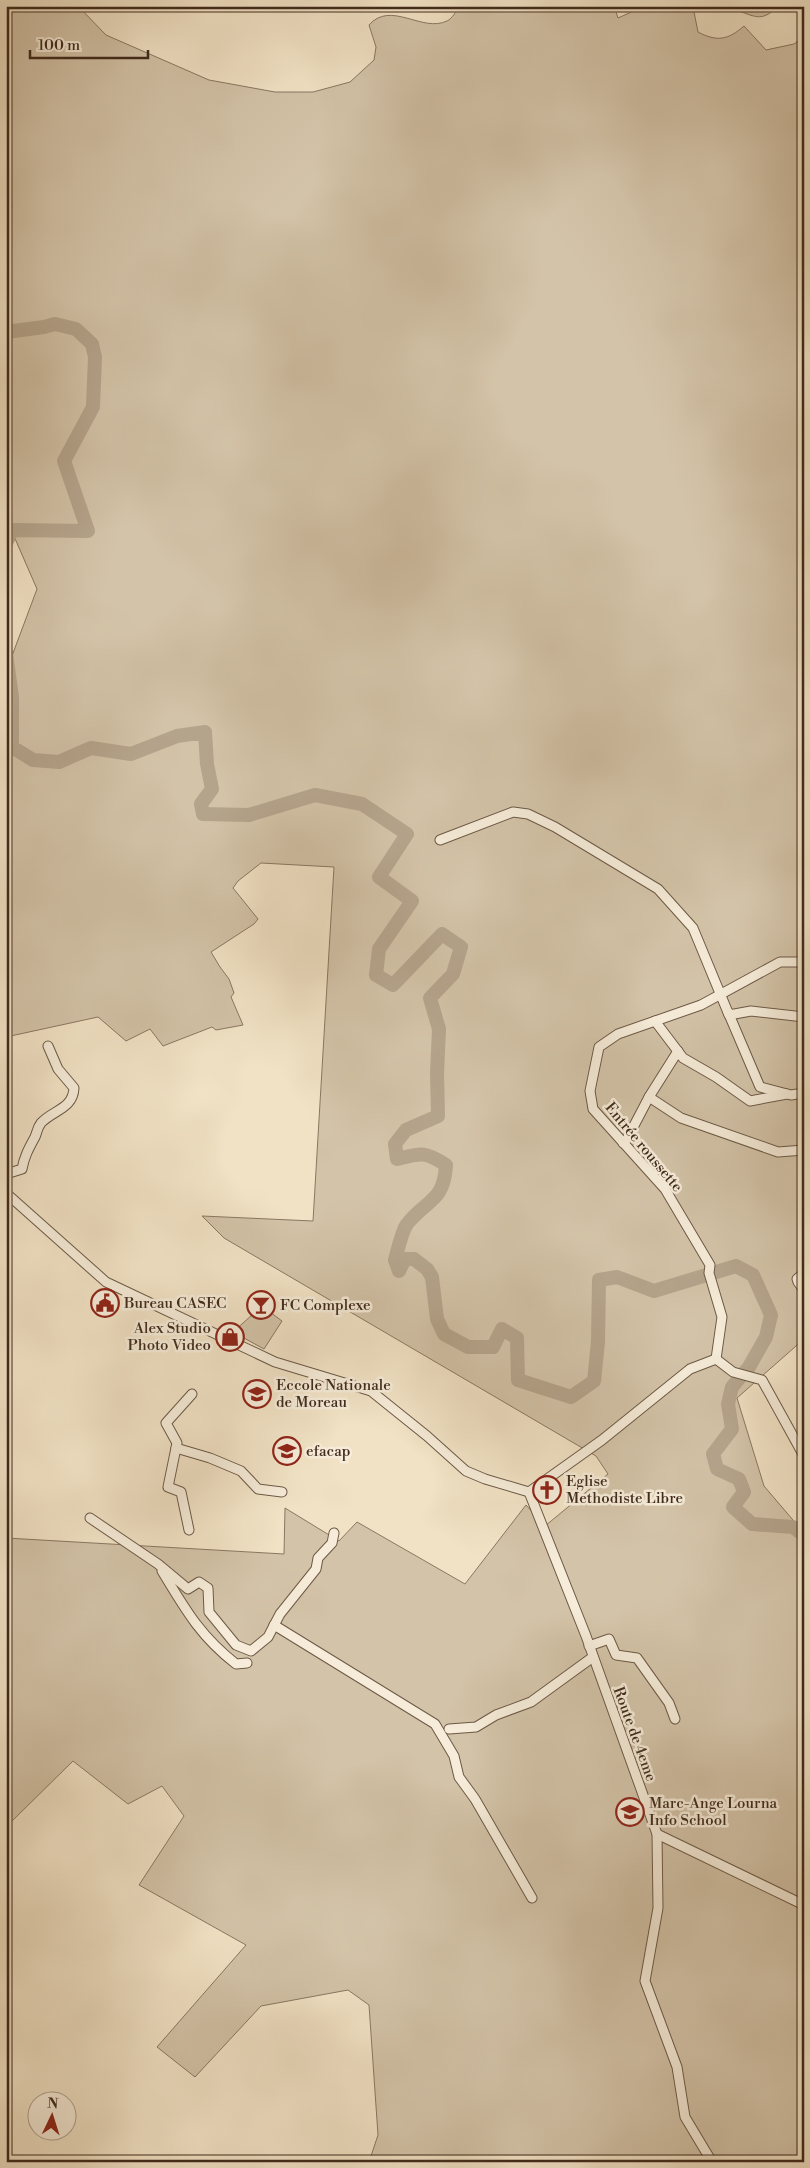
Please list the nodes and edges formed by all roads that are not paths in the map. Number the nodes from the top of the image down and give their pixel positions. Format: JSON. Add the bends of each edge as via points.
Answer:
{"nodes":[{"id":1,"x":440,"y":840,"type":"dead end"},
{"id":2,"x":804,"y":962,"type":"edge"},
{"id":3,"x":720,"y":993,"type":"junction"},
{"id":4,"x":728,"y":1012,"type":"junction"},
{"id":5,"x":804,"y":1017,"type":"edge"},
{"id":6,"x":655,"y":1021,"type":"junction"},
{"id":7,"x":48,"y":1046,"type":"dead end"},
{"id":8,"x":678,"y":1051,"type":"junction"},
{"id":9,"x":804,"y":1093,"type":"edge"},
{"id":10,"x":787,"y":1094,"type":"junction"},
{"id":11,"x":649,"y":1097,"type":"junction"},
{"id":12,"x":623,"y":1144,"type":"junction"},
{"id":13,"x":804,"y":1150,"type":"edge"},
{"id":14,"x":6,"y":1174,"type":"edge"},
{"id":15,"x":6,"y":1193,"type":"edge"},
{"id":16,"x":716,"y":1359,"type":"junction"},
{"id":17,"x":192,"y":1394,"type":"dead end"},
{"id":18,"x":176,"y":1448,"type":"junction"},
{"id":19,"x":804,"y":1456,"type":"edge"},
{"id":20,"x":282,"y":1492,"type":"dead end"},
{"id":21,"x":529,"y":1492,"type":"junction"},
{"id":22,"x":90,"y":1518,"type":"dead end"},
{"id":23,"x":189,"y":1530,"type":"dead end"},
{"id":24,"x":334,"y":1533,"type":"dead end"},
{"id":25,"x":158,"y":1564,"type":"junction"},
{"id":26,"x":274,"y":1625,"type":"junction"},
{"id":27,"x":589,"y":1646,"type":"junction"},
{"id":28,"x":593,"y":1657,"type":"junction"},
{"id":29,"x":247,"y":1663,"type":"dead end"},
{"id":30,"x":675,"y":1719,"type":"dead end"},
{"id":31,"x":449,"y":1729,"type":"dead end"},
{"id":32,"x":657,"y":1834,"type":"junction"},
{"id":33,"x":532,"y":1898,"type":"dead end"},
{"id":34,"x":804,"y":1905,"type":"edge"},
{"id":35,"x":712,"y":2162,"type":"edge"}],
"edges":[{"from":1,"to":3,"type":"street","via":[[513,812],[528,814],[556,827],[658,888],[693,928]]},
{"from":2,"to":3,"type":"street","name":"Entrée roussette","via":[[780,962]]},
{"from":3,"to":4,"type":"street"},
{"from":3,"to":6,"type":"street","name":"Entrée roussette","via":[[701,1005]]},
{"from":4,"to":5,"type":"street","via":[[729,1015],[751,1011]]},
{"from":4,"to":10,"type":"street","via":[[760,1087]]},
{"from":6,"to":8,"type":"street"},
{"from":6,"to":12,"type":"street","name":"Entrée roussette","via":[[618,1034],[599,1047],[590,1091],[592,1109]]},
{"from":7,"to":14,"type":"street","via":[[58,1069],[74,1088],[74,1096],[70,1103],[42,1122],[23,1160],[22,1170]]},
{"from":8,"to":10,"type":"street","via":[[683,1058],[750,1101]]},
{"from":8,"to":11,"type":"street"},
{"from":9,"to":10,"type":"street"},
{"from":11,"to":12,"type":"street"},
{"from":11,"to":13,"type":"street","via":[[681,1118],[778,1152]]},
{"from":12,"to":16,"type":"street","name":"Entrée roussette","via":[[665,1189],[710,1265],[709,1273],[722,1317]]},
{"from":15,"to":21,"type":"street","via":[[106,1282],[275,1362],[370,1391],[466,1471]]},
{"from":16,"to":19,"type":"street","via":[[733,1372],[762,1380]]},
{"from":16,"to":21,"type":"street","via":[[690,1369],[602,1440]]},
{"from":17,"to":18,"type":"street","via":[[166,1423],[177,1443]]},
{"from":18,"to":20,"type":"street","via":[[241,1471],[258,1489]]},
{"from":18,"to":23,"type":"street","via":[[168,1487],[181,1492]]},
{"from":21,"to":27,"type":"street","name":"Route de 4eme"},
{"from":22,"to":25,"type":"street"},
{"from":24,"to":26,"type":"street","via":[[332,1543],[318,1558],[316,1569]]},
{"from":25,"to":26,"type":"street","via":[[188,1588],[199,1582],[208,1588],[209,1612],[236,1645],[251,1651],[268,1637]]},
{"from":25,"to":29,"type":"street","via":[[190,1619],[236,1664]]},
{"from":26,"to":33,"type":"street","via":[[435,1724],[454,1756],[459,1777]]},
{"from":27,"to":28,"type":"street","name":"Route de 4eme"},
{"from":27,"to":30,"type":"street","via":[[609,1639],[616,1655],[637,1658],[669,1703]]},
{"from":28,"to":31,"type":"street","via":[[531,1702],[496,1715],[476,1727]]},
{"from":28,"to":32,"type":"street","name":"Route de 4eme"},
{"from":32,"to":34,"type":"street"},
{"from":32,"to":35,"type":"street","name":"Route de 4eme","via":[[658,1908],[645,1981],[677,2067],[684,2117]]}]}
